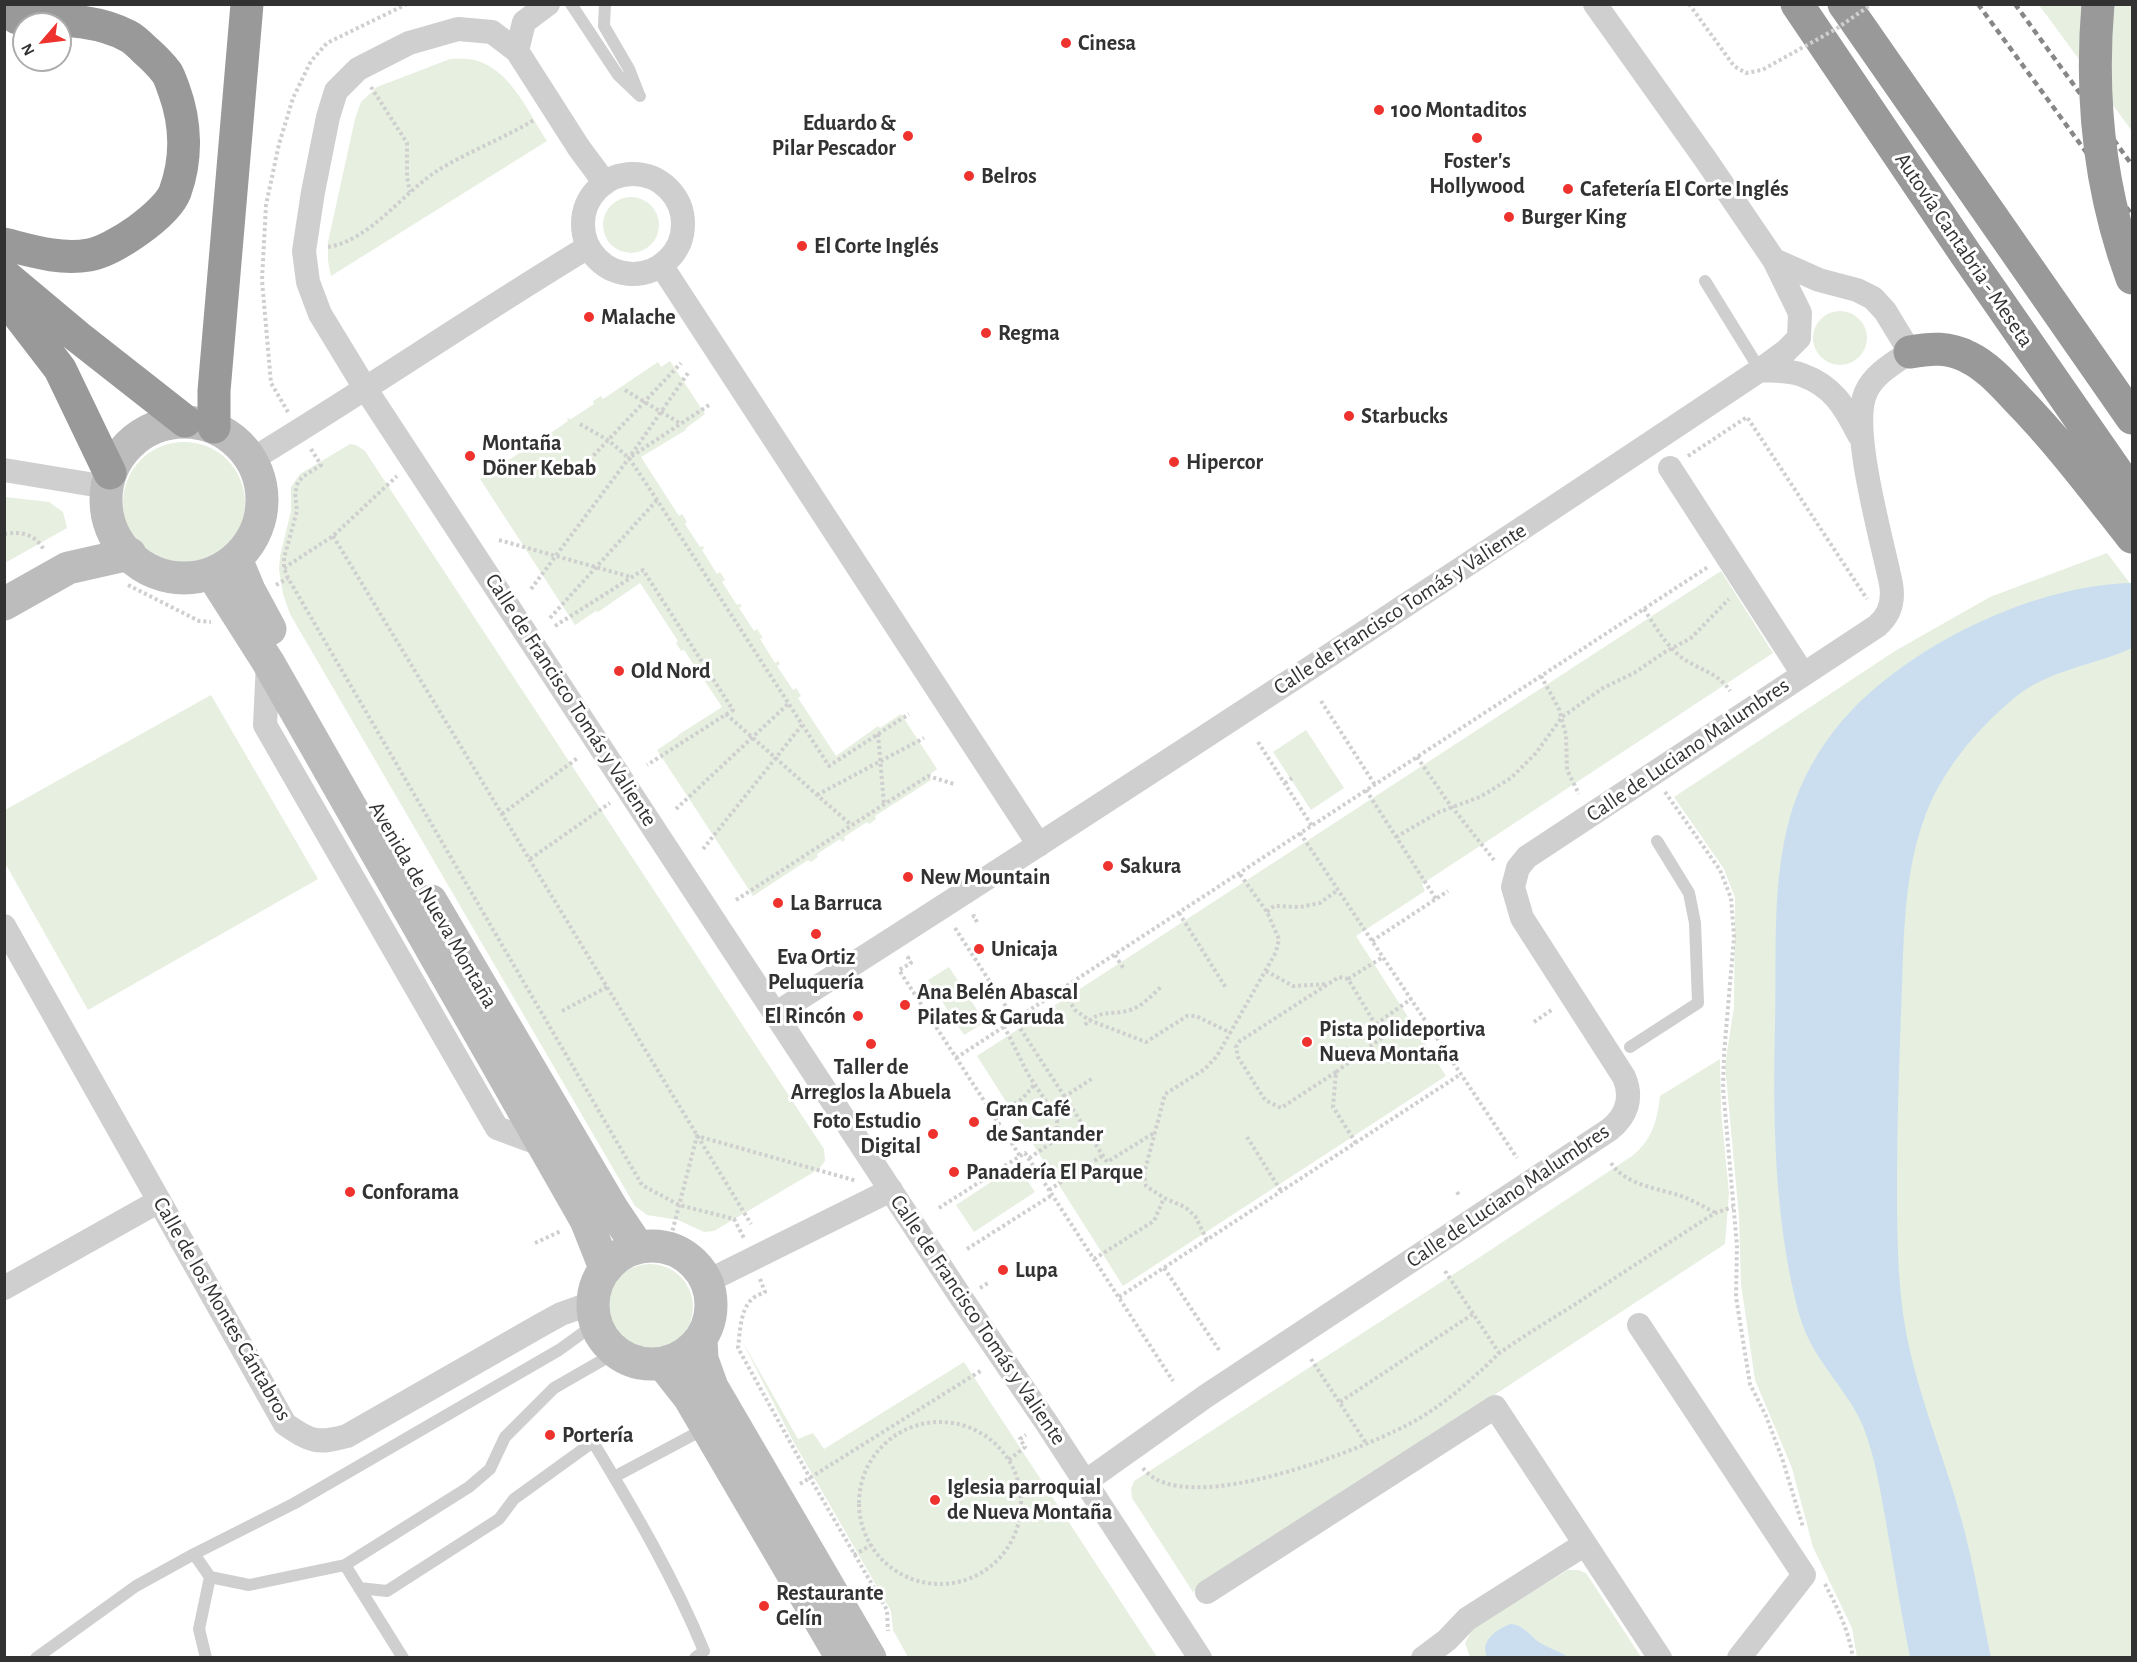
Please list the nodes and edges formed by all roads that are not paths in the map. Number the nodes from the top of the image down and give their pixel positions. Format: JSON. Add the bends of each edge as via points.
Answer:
{"nodes":[{"id":1,"x":65,"y":4,"type":"edge"},
{"id":2,"x":247,"y":4,"type":"edge"},
{"id":3,"x":548,"y":4,"type":"edge"},
{"id":4,"x":571,"y":4,"type":"edge"},
{"id":5,"x":605,"y":4,"type":"edge"},
{"id":6,"x":1595,"y":4,"type":"edge"},
{"id":7,"x":1782,"y":4,"type":"edge"},
{"id":8,"x":1797,"y":4,"type":"edge"},
{"id":9,"x":1844,"y":4,"type":"edge"},
{"id":10,"x":2098,"y":4,"type":"edge"},
{"id":11,"x":10,"y":20,"type":"edge"},
{"id":12,"x":517,"y":51,"type":"junction"},
{"id":13,"x":605,"y":183,"type":"junction"},
{"id":14,"x":4,"y":244,"type":"edge"},
{"id":15,"x":588,"y":248,"type":"junction"},
{"id":16,"x":1967,"y":256,"type":"junction"},
{"id":17,"x":1774,"y":260,"type":"junction"},
{"id":18,"x":661,"y":265,"type":"junction"},
{"id":19,"x":4,"y":275,"type":"edge"},
{"id":20,"x":2133,"y":278,"type":"edge"},
{"id":21,"x":1705,"y":281,"type":"dead end"},
{"id":22,"x":4,"y":296,"type":"edge"},
{"id":23,"x":1910,"y":352,"type":"junction"},
{"id":24,"x":1760,"y":370,"type":"junction"},
{"id":25,"x":365,"y":388,"type":"junction"},
{"id":26,"x":2133,"y":418,"type":"edge"},
{"id":27,"x":199,"y":424,"type":"junction"},
{"id":28,"x":1861,"y":440,"type":"junction"},
{"id":29,"x":251,"y":460,"type":"junction"},
{"id":30,"x":1670,"y":468,"type":"road end"},
{"id":31,"x":4,"y":470,"type":"edge"},
{"id":32,"x":108,"y":491,"type":"junction"},
{"id":33,"x":2133,"y":495,"type":"edge"},
{"id":34,"x":2133,"y":537,"type":"edge"},
{"id":35,"x":58,"y":563,"type":"junction"},
{"id":36,"x":224,"y":566,"type":"junction"},
{"id":37,"x":128,"y":569,"type":"junction"},
{"id":38,"x":4,"y":604,"type":"edge"},
{"id":39,"x":1803,"y":674,"type":"junction"},
{"id":40,"x":1657,"y":841,"type":"dead end"},
{"id":41,"x":1039,"y":845,"type":"junction"},
{"id":42,"x":4,"y":926,"type":"edge"},
{"id":43,"x":776,"y":1014,"type":"junction"},
{"id":44,"x":1630,"y":1047,"type":"dead end"},
{"id":45,"x":891,"y":1190,"type":"junction"},
{"id":46,"x":159,"y":1202,"type":"junction"},
{"id":47,"x":652,"y":1247,"type":"junction"},
{"id":48,"x":605,"y":1269,"type":"junction"},
{"id":49,"x":708,"y":1281,"type":"junction"},
{"id":50,"x":4,"y":1288,"type":"edge"},
{"id":51,"x":593,"y":1313,"type":"junction"},
{"id":52,"x":1639,"y":1324,"type":"dead end"},
{"id":53,"x":701,"y":1340,"type":"junction"},
{"id":54,"x":615,"y":1353,"type":"junction"},
{"id":55,"x":663,"y":1365,"type":"junction"},
{"id":56,"x":707,"y":1428,"type":"junction"},
{"id":57,"x":614,"y":1477,"type":"junction"},
{"id":58,"x":1085,"y":1482,"type":"junction"},
{"id":59,"x":1585,"y":1544,"type":"junction"},
{"id":60,"x":194,"y":1554,"type":"junction"},
{"id":61,"x":345,"y":1564,"type":"junction"},
{"id":62,"x":210,"y":1577,"type":"junction"},
{"id":63,"x":359,"y":1588,"type":"junction"},
{"id":64,"x":1207,"y":1592,"type":"dead end"},
{"id":65,"x":879,"y":1646,"type":"edge"},
{"id":66,"x":1453,"y":1649,"type":"edge"},
{"id":67,"x":36,"y":1658,"type":"edge"},
{"id":68,"x":206,"y":1658,"type":"edge"},
{"id":69,"x":403,"y":1658,"type":"edge"},
{"id":70,"x":695,"y":1658,"type":"edge"},
{"id":71,"x":842,"y":1658,"type":"edge"},
{"id":72,"x":1200,"y":1658,"type":"edge"},
{"id":73,"x":1423,"y":1658,"type":"edge"},
{"id":74,"x":1660,"y":1658,"type":"edge"},
{"id":75,"x":1739,"y":1658,"type":"edge"}],
"edges":[{"from":1,"to":11,"type":"highway"},
{"from":2,"to":27,"type":"highway","via":[[214,392]]},
{"from":3,"to":12,"type":"street","via":[[524,22]]},
{"from":4,"to":5,"type":"lane","via":[[618,75],[640,96],[604,26]]},
{"from":6,"to":17,"type":"street"},
{"from":7,"to":16,"type":"highway"},
{"from":8,"to":16,"type":"highway","name":"Autovía Cantabria - Meseta"},
{"from":9,"to":26,"type":"highway","name":"Autovía Cantabria - Meseta"},
{"from":10,"to":20,"type":"highway","bridge":true,"via":[[2095,64],[2100,145],[2107,192]]},
{"from":11,"to":14,"type":"highway","via":[[67,20],[129,36],[168,75],[184,128],[183,159],[174,194],[126,240],[90,255],[50,256]]},
{"from":12,"to":13,"type":"street","name":"Calle de Francisco Tomás y Valiente"},
{"from":12,"to":25,"type":"street","name":"Calle de Francisco Tomás y Valiente","via":[[492,32],[458,29],[410,43],[358,69],[336,91],[304,251],[308,282],[320,314]]},
{"from":13,"to":15,"type":"street","via":[[595,191],[584,214]]},
{"from":13,"to":18,"type":"street","via":[[619,176],[642,175],[664,184],[674,196],[683,226],[673,255]]},
{"from":15,"to":18,"type":"street","via":[[604,265],[623,273],[643,273]]},
{"from":15,"to":25,"type":"street"},
{"from":16,"to":33,"type":"highway","name":"Autovía Cantabria - Meseta"},
{"from":17,"to":23,"type":"street","via":[[1873,298]]},
{"from":17,"to":24,"type":"street","name":"Calle de Francisco Tomás y Valiente","via":[[1800,313],[1801,327],[1799,338]]},
{"from":18,"to":41,"type":"street"},
{"from":19,"to":27,"type":"highway","via":[[69,330]]},
{"from":21,"to":24,"type":"lane"},
{"from":22,"to":32,"type":"highway","via":[[60,369]]},
{"from":23,"to":28,"type":"street","name":"Calle de Luciano Malumbres","via":[[1867,389],[1861,402]]},
{"from":23,"to":34,"type":"highway","via":[[1954,351],[1984,368],[2040,422]]},
{"from":24,"to":28,"type":"street","name":"Calle de Luciano Malumbres","via":[[1801,374],[1826,387],[1845,406]]},
{"from":24,"to":41,"type":"street","name":"Calle de Francisco Tomás y Valiente"},
{"from":25,"to":29,"type":"street"},
{"from":25,"to":43,"type":"street","name":"Calle de Francisco Tomás y Valiente"},
{"from":27,"to":29,"type":"main road","via":[[238,443]]},
{"from":27,"to":32,"type":"main road","via":[[159,426],[143,433],[124,449]]},
{"from":28,"to":39,"type":"street","name":"Calle de Luciano Malumbres","via":[[1891,584],[1891,606],[1877,626]]},
{"from":29,"to":36,"type":"main road","via":[[262,495],[260,519],[249,545]]},
{"from":30,"to":39,"type":"street"},
{"from":31,"to":32,"type":"street"},
{"from":32,"to":35,"type":"main road"},
{"from":32,"to":37,"type":"main road","via":[[115,536]]},
{"from":35,"to":37,"type":"main road"},
{"from":35,"to":38,"type":"main road"},
{"from":36,"to":37,"type":"main road","via":[[176,578],[146,569]]},
{"from":36,"to":47,"type":"main road","name":"Avenida de Nueva Montaña","via":[[260,612],[606,1200]]},
{"from":36,"to":48,"type":"main road","name":"Avenida de Nueva Montaña","via":[[268,662],[586,1220]]},
{"from":39,"to":58,"type":"street","name":"Calle de Luciano Malumbres","via":[[1527,857],[1518,868],[1513,887],[1522,918],[1624,1077],[1628,1099],[1621,1120],[1206,1396]]},
{"from":40,"to":44,"type":"lane","via":[[1689,893],[1695,923],[1698,1003]]},
{"from":41,"to":43,"type":"street","name":"Calle de Francisco Tomás y Valiente"},
{"from":42,"to":46,"type":"street","name":"Calle de los Montes Cántabros"},
{"from":43,"to":45,"type":"street","name":"Calle de Francisco Tomás y Valiente"},
{"from":45,"to":49,"type":"street"},
{"from":45,"to":58,"type":"street","name":"Calle de Francisco Tomás y Valiente"},
{"from":46,"to":50,"type":"street"},
{"from":46,"to":51,"type":"street","name":"Calle de los Montes Cántabros","via":[[285,1424],[303,1437],[325,1442],[347,1437],[561,1314]]},
{"from":47,"to":48,"type":"main road","via":[[618,1256]]},
{"from":47,"to":49,"type":"main road","via":[[686,1256]]},
{"from":48,"to":51,"type":"main road","via":[[593,1295]]},
{"from":49,"to":53,"type":"main road","via":[[712,1313]]},
{"from":51,"to":54,"type":"main road","via":[[605,1342]]},
{"from":51,"to":60,"type":"lane","via":[[559,1350],[295,1503]]},
{"from":52,"to":75,"type":"street","via":[[1804,1575]]},
{"from":53,"to":55,"type":"main road","via":[[684,1356]]},
{"from":53,"to":65,"type":"main road","via":[[702,1359],[712,1387]]},
{"from":54,"to":55,"type":"main road","via":[[631,1362]]},
{"from":54,"to":61,"type":"lane","via":[[554,1388],[505,1437],[490,1469],[469,1487]]},
{"from":55,"to":56,"type":"main road"},
{"from":56,"to":57,"type":"lane"},
{"from":56,"to":71,"type":"main road"},
{"from":57,"to":63,"type":"lane","via":[[593,1442],[514,1499],[499,1519],[387,1591]]},
{"from":57,"to":70,"type":"lane","via":[[695,1628],[704,1651]]},
{"from":58,"to":72,"type":"street","name":"Calle de Francisco Tomás y Valiente"},
{"from":59,"to":64,"type":"street","via":[[1495,1407]]},
{"from":59,"to":66,"type":"street","via":[[1467,1619]]},
{"from":59,"to":74,"type":"street"},
{"from":60,"to":62,"type":"lane"},
{"from":60,"to":67,"type":"lane","via":[[136,1586]]},
{"from":61,"to":62,"type":"lane","via":[[249,1585]]},
{"from":61,"to":63,"type":"lane"},
{"from":62,"to":68,"type":"lane","via":[[199,1629]]},
{"from":63,"to":69,"type":"lane"},
{"from":66,"to":73,"type":"street"}]}
